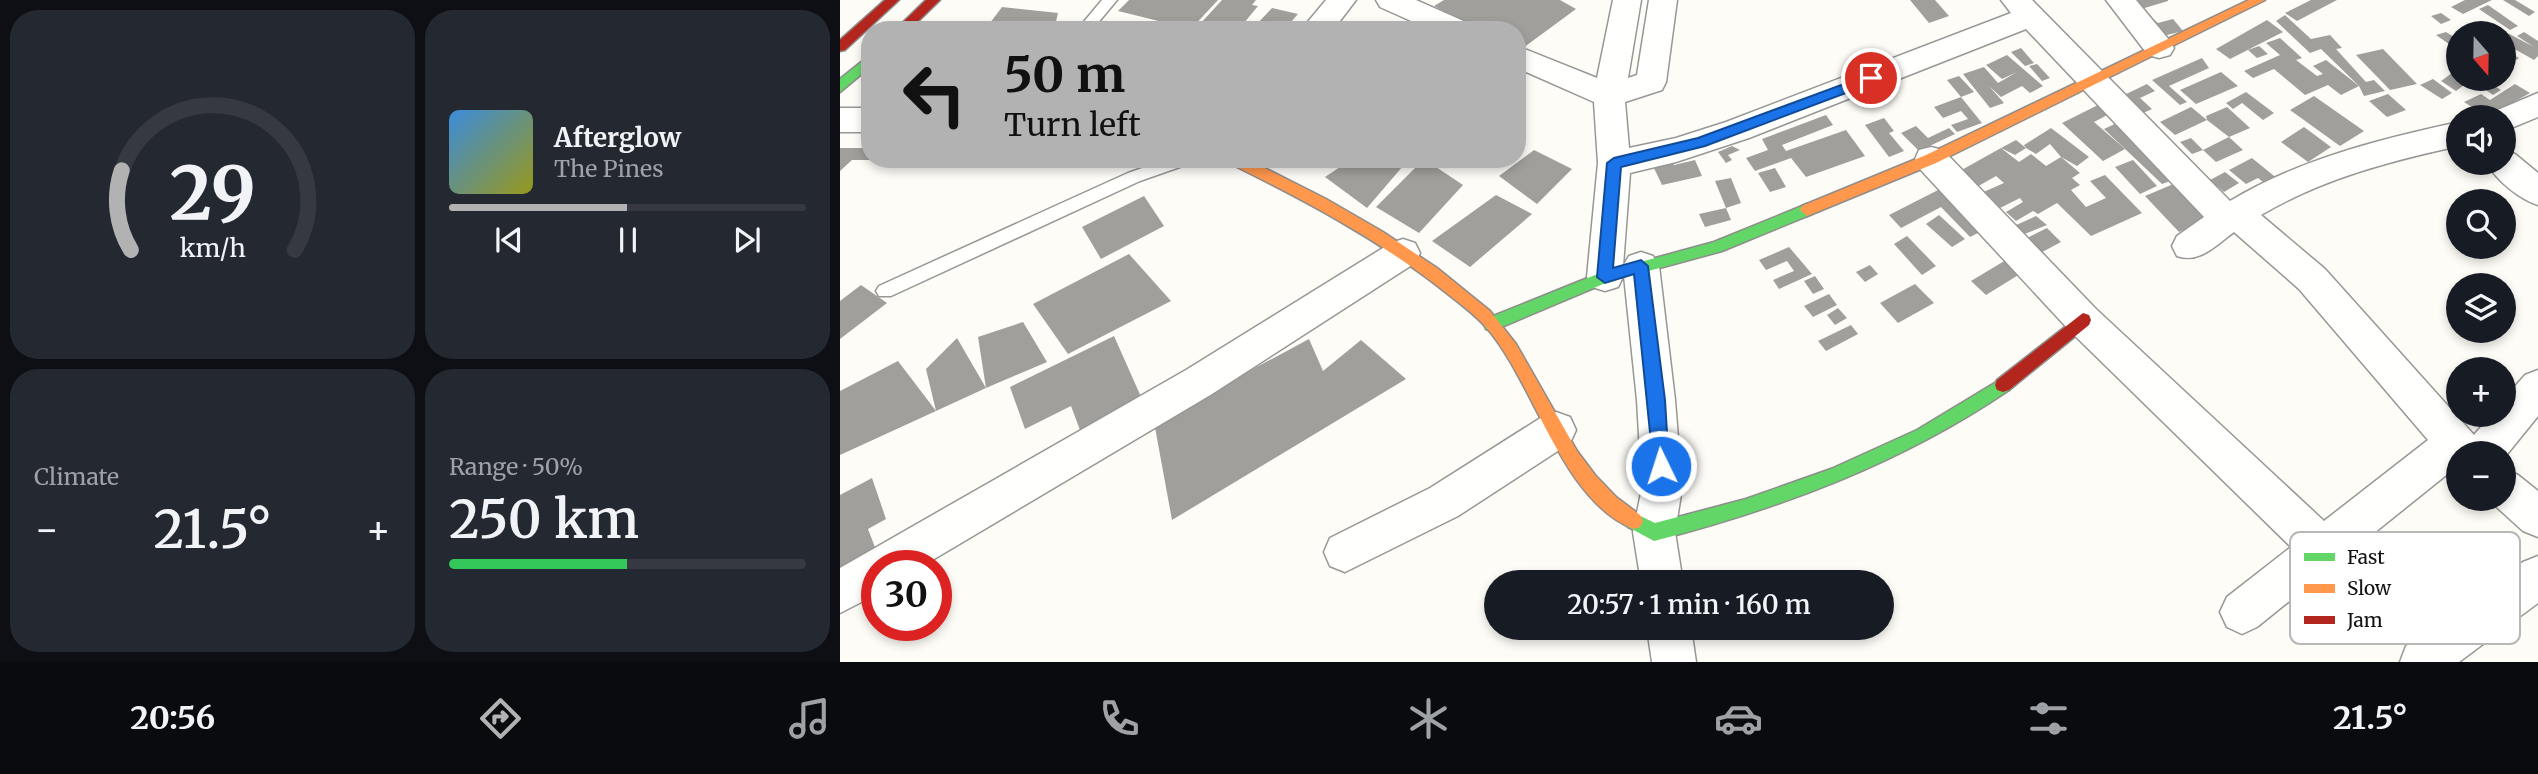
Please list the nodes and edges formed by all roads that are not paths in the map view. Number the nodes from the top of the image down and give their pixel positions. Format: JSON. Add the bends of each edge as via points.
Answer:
{"nodes":[{"id":1,"x":893,"y":0,"type":"edge"},
{"id":2,"x":934,"y":0,"type":"edge"},
{"id":3,"x":1110,"y":0,"type":"edge"},
{"id":4,"x":1342,"y":0,"type":"edge"},
{"id":5,"x":1390,"y":0,"type":"edge"},
{"id":6,"x":1627,"y":0,"type":"edge"},
{"id":7,"x":1662,"y":0,"type":"edge"},
{"id":8,"x":2120,"y":0,"type":"edge"},
{"id":9,"x":2259,"y":0,"type":"edge"},
{"id":10,"x":2023,"y":8,"type":"edge"},
{"id":11,"x":869,"y":21,"type":"edge"},
{"id":12,"x":911,"y":21,"type":"edge"},
{"id":13,"x":1092,"y":21,"type":"edge"},
{"id":14,"x":1324,"y":21,"type":"edge"},
{"id":15,"x":1438,"y":21,"type":"edge"},
{"id":16,"x":861,"y":28,"type":"edge"},
{"id":17,"x":840,"y":47,"type":"edge"},
{"id":18,"x":2159,"y":48,"type":"junction"},
{"id":19,"x":1526,"y":60,"type":"edge"},
{"id":20,"x":861,"y":67,"type":"edge"},
{"id":21,"x":2092,"y":80,"type":"junction"},
{"id":22,"x":840,"y":87,"type":"edge"},
{"id":23,"x":1609,"y":96,"type":"junction"},
{"id":24,"x":2538,"y":104,"type":"edge"},
{"id":25,"x":2516,"y":114,"type":"edge"},
{"id":26,"x":840,"y":120,"type":"edge"},
{"id":27,"x":861,"y":120,"type":"edge"},
{"id":28,"x":2446,"y":137,"type":"edge"},
{"id":29,"x":1931,"y":159,"type":"junction"},
{"id":30,"x":1614,"y":163,"type":"junction"},
{"id":31,"x":1160,"y":168,"type":"edge"},
{"id":32,"x":1252,"y":168,"type":"edge"},
{"id":33,"x":2516,"y":174,"type":"edge"},
{"id":34,"x":2538,"y":192,"type":"edge"},
{"id":35,"x":2231,"y":216,"type":"junction"},
{"id":36,"x":2189,"y":246,"type":"dead end"},
{"id":37,"x":1403,"y":253,"type":"junction"},
{"id":38,"x":1623,"y":271,"type":"junction"},
{"id":39,"x":886,"y":291,"type":"dead end"},
{"id":40,"x":2083,"y":320,"type":"junction"},
{"id":41,"x":1492,"y":324,"type":"junction"},
{"id":42,"x":2538,"y":387,"type":"edge"},
{"id":43,"x":1556,"y":430,"type":"junction"},
{"id":44,"x":2459,"y":441,"type":"edge"},
{"id":45,"x":2477,"y":441,"type":"edge"},
{"id":46,"x":2446,"y":464,"type":"edge"},
{"id":47,"x":2516,"y":498,"type":"edge"},
{"id":48,"x":2538,"y":517,"type":"edge"},
{"id":49,"x":1654,"y":532,"type":"junction"},
{"id":50,"x":2305,"y":532,"type":"edge"},
{"id":51,"x":2348,"y":532,"type":"edge"},
{"id":52,"x":912,"y":550,"type":"edge"},
{"id":53,"x":1345,"y":552,"type":"dead end"},
{"id":54,"x":1660,"y":570,"type":"edge"},
{"id":55,"x":2290,"y":575,"type":"edge"},
{"id":56,"x":2538,"y":577,"type":"edge"},
{"id":57,"x":861,"y":580,"type":"edge"},
{"id":58,"x":2520,"y":590,"type":"edge"},
{"id":59,"x":840,"y":592,"type":"edge"},
{"id":60,"x":2242,"y":612,"type":"dead end"},
{"id":61,"x":1671,"y":640,"type":"edge"},
{"id":62,"x":2447,"y":644,"type":"edge"},
{"id":63,"x":1674,"y":662,"type":"edge"},
{"id":64,"x":2422,"y":662,"type":"edge"}],
"edges":[{"from":1,"to":11,"type":"street"},
{"from":2,"to":12,"type":"street"},
{"from":3,"to":13,"type":"lane"},
{"from":4,"to":14,"type":"street"},
{"from":5,"to":15,"type":"street"},
{"from":6,"to":23,"type":"street"},
{"from":7,"to":23,"type":"street","via":[[1651,82]]},
{"from":8,"to":18,"type":"street"},
{"from":9,"to":18,"type":"street"},
{"from":10,"to":21,"type":"street"},
{"from":10,"to":30,"type":"street","via":[[1849,88],[1700,143]]},
{"from":16,"to":17,"type":"street"},
{"from":18,"to":21,"type":"street"},
{"from":19,"to":23,"type":"street"},
{"from":20,"to":22,"type":"street"},
{"from":21,"to":29,"type":"street"},
{"from":21,"to":35,"type":"street"},
{"from":23,"to":30,"type":"street"},
{"from":24,"to":25,"type":"street"},
{"from":26,"to":27,"type":"street"},
{"from":28,"to":35,"type":"street","via":[[2351,159]]},
{"from":29,"to":38,"type":"street","via":[[1717,247]]},
{"from":29,"to":40,"type":"street"},
{"from":30,"to":38,"type":"street"},
{"from":31,"to":39,"type":"lane"},
{"from":32,"to":37,"type":"street"},
{"from":33,"to":34,"type":"street"},
{"from":35,"to":36,"type":"street"},
{"from":35,"to":44,"type":"street","via":[[2312,279]]},
{"from":37,"to":41,"type":"street","via":[[1450,286]]},
{"from":37,"to":52,"type":"street","via":[[1199,382]]},
{"from":38,"to":41,"type":"street"},
{"from":38,"to":49,"type":"street","via":[[1656,400],[1662,488]]},
{"from":40,"to":49,"type":"street","via":[[1981,400],[1834,478],[1714,519]]},
{"from":40,"to":50,"type":"street"},
{"from":41,"to":43,"type":"street"},
{"from":42,"to":45,"type":"street"},
{"from":43,"to":49,"type":"street","via":[[1605,497],[1625,516]]},
{"from":43,"to":53,"type":"street","via":[[1444,502]]},
{"from":46,"to":51,"type":"street"},
{"from":47,"to":48,"type":"street"},
{"from":49,"to":54,"type":"street"},
{"from":55,"to":60,"type":"street"},
{"from":56,"to":58,"type":"street"},
{"from":57,"to":59,"type":"street"},
{"from":61,"to":63,"type":"street"},
{"from":62,"to":64,"type":"street"}]}
